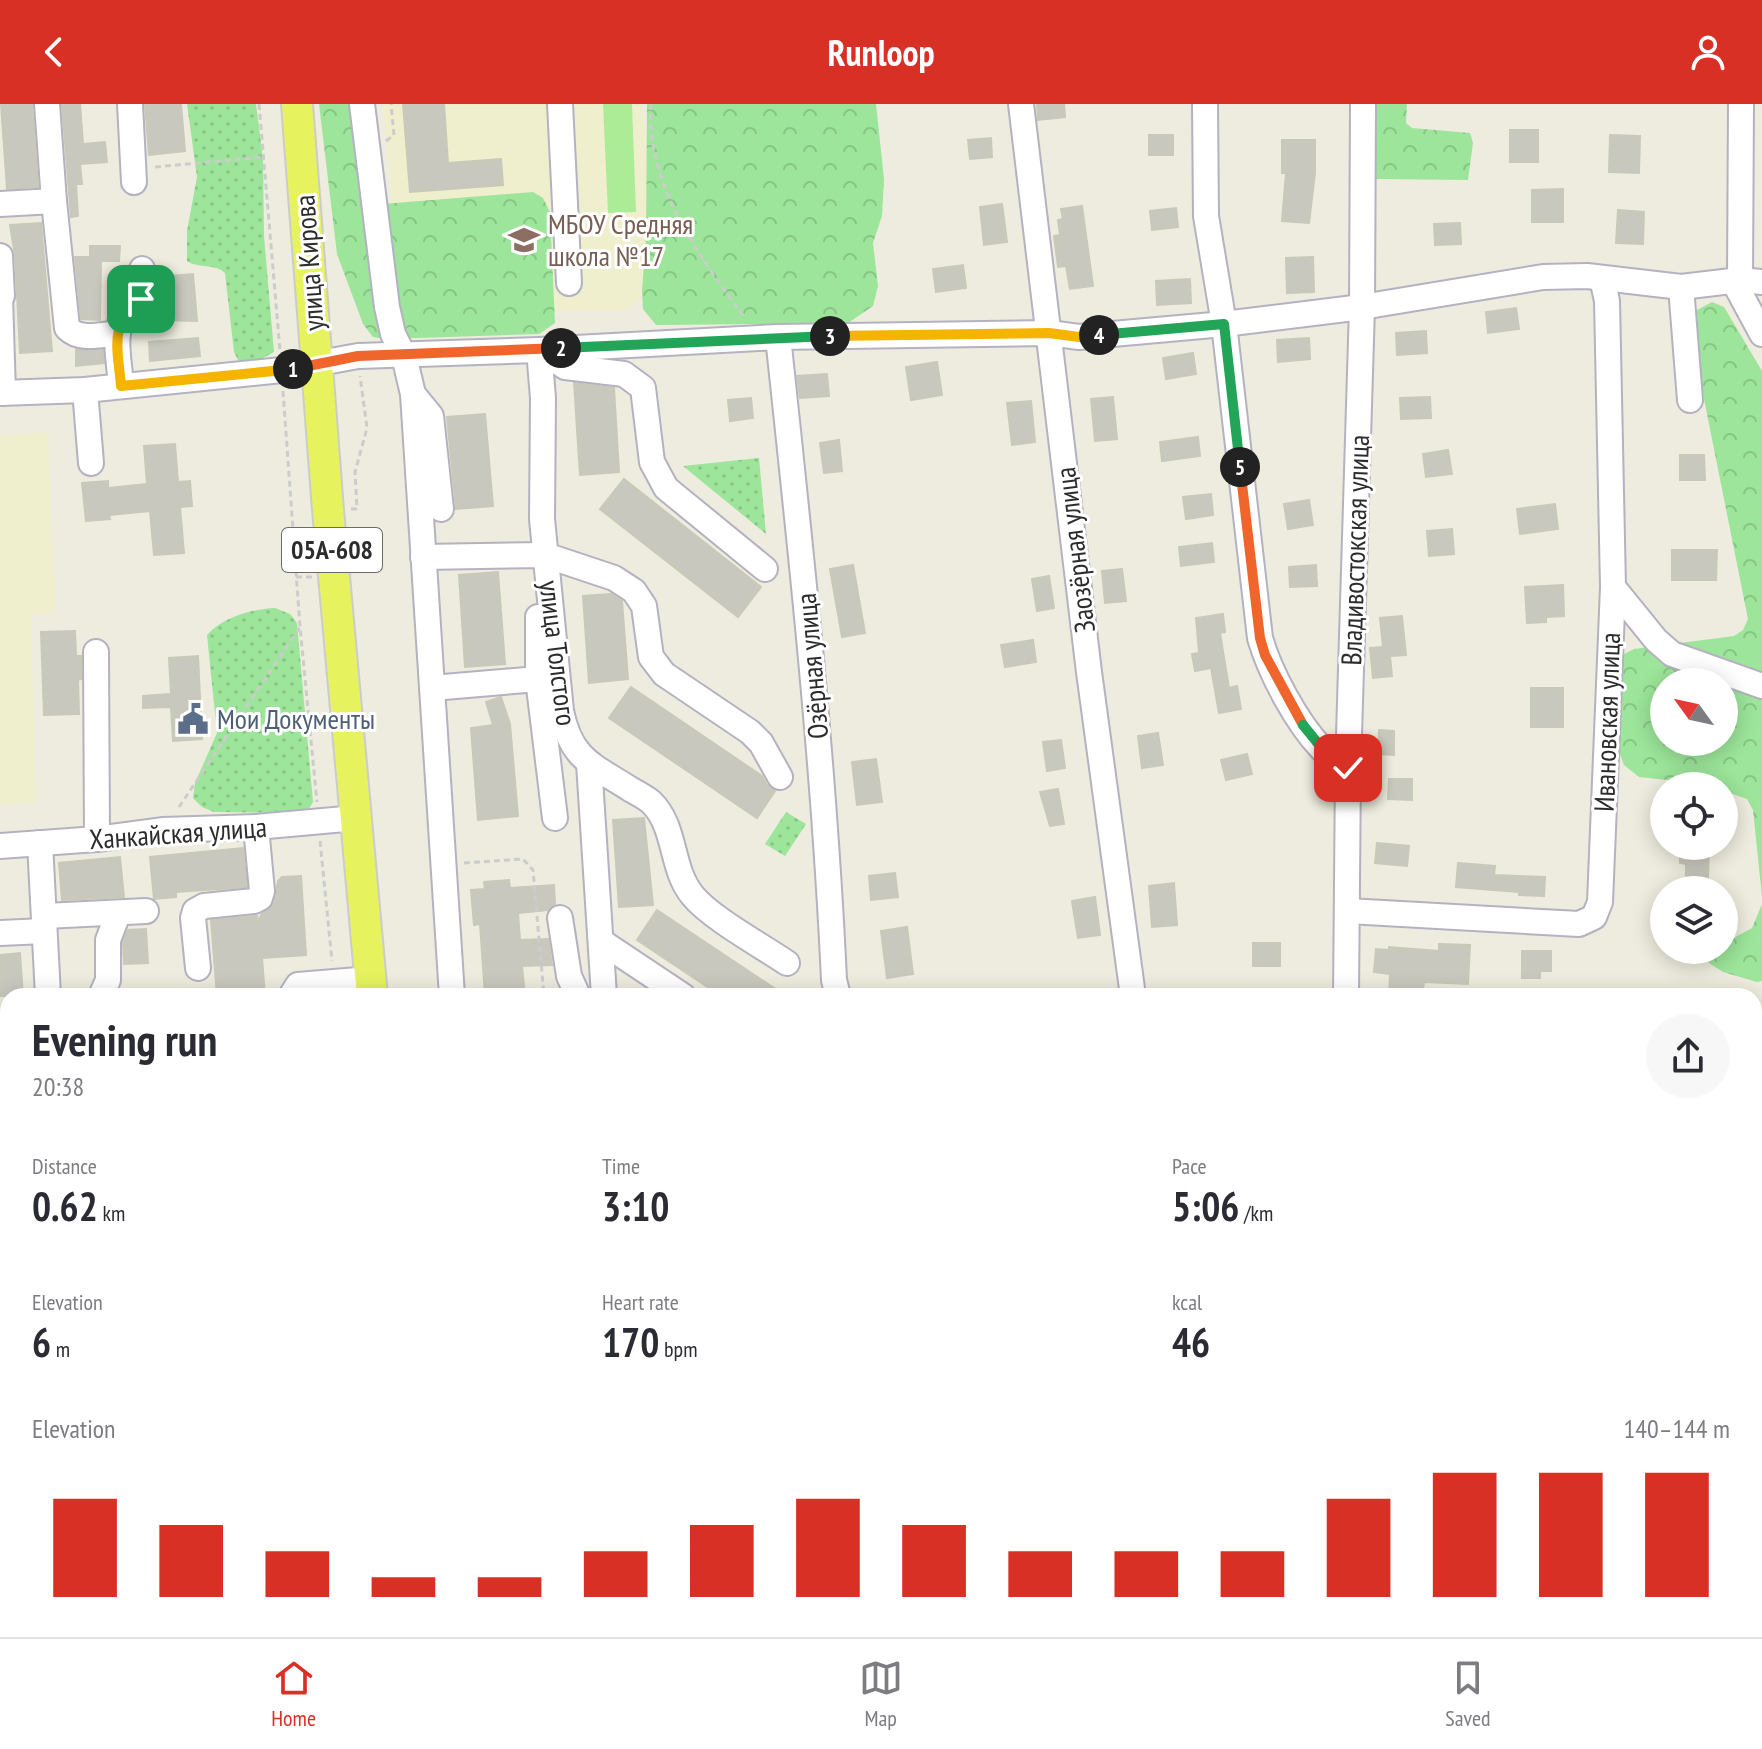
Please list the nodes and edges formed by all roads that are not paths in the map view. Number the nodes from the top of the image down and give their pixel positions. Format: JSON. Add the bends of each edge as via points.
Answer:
{"nodes":[{"id":1,"x":50,"y":104,"type":"edge"},
{"id":2,"x":130,"y":104,"type":"edge"},
{"id":3,"x":297,"y":104,"type":"edge"},
{"id":4,"x":362,"y":104,"type":"edge"},
{"id":5,"x":560,"y":104,"type":"edge"},
{"id":6,"x":1021,"y":104,"type":"edge"},
{"id":7,"x":1205,"y":104,"type":"edge"},
{"id":8,"x":1363,"y":104,"type":"edge"},
{"id":9,"x":1741,"y":104,"type":"edge"},
{"id":10,"x":135,"y":175,"type":"road end"},
{"id":11,"x":54,"y":201,"type":"junction"},
{"id":12,"x":0,"y":204,"type":"edge"},
{"id":13,"x":0,"y":256,"type":"edge"},
{"id":14,"x":142,"y":269,"type":"dead end"},
{"id":15,"x":1602,"y":278,"type":"junction"},
{"id":16,"x":1745,"y":281,"type":"edge"},
{"id":17,"x":569,"y":283,"type":"dead end"},
{"id":18,"x":1681,"y":287,"type":"junction"},
{"id":19,"x":1,"y":296,"type":"edge"},
{"id":20,"x":1362,"y":307,"type":"junction"},
{"id":21,"x":1224,"y":324,"type":"junction"},
{"id":22,"x":118,"y":333,"type":"junction"},
{"id":23,"x":1049,"y":333,"type":"junction"},
{"id":24,"x":1762,"y":334,"type":"edge"},
{"id":25,"x":768,"y":337,"type":"junction"},
{"id":26,"x":546,"y":349,"type":"junction"},
{"id":27,"x":404,"y":356,"type":"junction"},
{"id":28,"x":317,"y":366,"type":"junction"},
{"id":29,"x":121,"y":386,"type":"junction"},
{"id":30,"x":85,"y":390,"type":"junction"},
{"id":31,"x":2,"y":393,"type":"edge"},
{"id":32,"x":413,"y":394,"type":"junction"},
{"id":33,"x":1690,"y":400,"type":"dead end"},
{"id":34,"x":91,"y":463,"type":"dead end"},
{"id":35,"x":441,"y":509,"type":"dead end"},
{"id":36,"x":545,"y":555,"type":"junction"},
{"id":37,"x":423,"y":557,"type":"junction"},
{"id":38,"x":765,"y":569,"type":"dead end"},
{"id":39,"x":548,"y":581,"type":"junction"},
{"id":40,"x":1613,"y":587,"type":"junction"},
{"id":41,"x":96,"y":652,"type":"dead end"},
{"id":42,"x":538,"y":679,"type":"junction"},
{"id":43,"x":1762,"y":686,"type":"edge"},
{"id":44,"x":432,"y":688,"type":"junction"},
{"id":45,"x":589,"y":763,"type":"junction"},
{"id":46,"x":1348,"y":768,"type":"junction"},
{"id":47,"x":780,"y":777,"type":"dead end"},
{"id":48,"x":356,"y":818,"type":"junction"},
{"id":49,"x":555,"y":818,"type":"dead end"},
{"id":50,"x":256,"y":827,"type":"junction"},
{"id":51,"x":97,"y":839,"type":"junction"},
{"id":52,"x":40,"y":843,"type":"junction"},
{"id":53,"x":0,"y":846,"type":"edge"},
{"id":54,"x":146,"y":911,"type":"dead end"},
{"id":55,"x":1348,"y":911,"type":"junction"},
{"id":56,"x":118,"y":914,"type":"junction"},
{"id":57,"x":560,"y":918,"type":"dead end"},
{"id":58,"x":44,"y":923,"type":"junction"},
{"id":59,"x":0,"y":933,"type":"edge"},
{"id":60,"x":602,"y":942,"type":"junction"},
{"id":61,"x":787,"y":963,"type":"dead end"},
{"id":62,"x":198,"y":968,"type":"dead end"},
{"id":63,"x":48,"y":988,"type":"edge"},
{"id":64,"x":104,"y":988,"type":"edge"},
{"id":65,"x":296,"y":988,"type":"edge"},
{"id":66,"x":371,"y":988,"type":"edge"},
{"id":67,"x":451,"y":988,"type":"edge"},
{"id":68,"x":574,"y":988,"type":"edge"},
{"id":69,"x":604,"y":988,"type":"edge"},
{"id":70,"x":671,"y":988,"type":"edge"},
{"id":71,"x":832,"y":988,"type":"edge"},
{"id":72,"x":1132,"y":988,"type":"edge"},
{"id":73,"x":1346,"y":988,"type":"edge"}],
"edges":[{"from":1,"to":11,"type":"street"},
{"from":2,"to":10,"type":"street"},
{"from":3,"to":28,"type":"main road","name":"улица Кирова","number":"05А-608"},
{"from":4,"to":27,"type":"street","via":[[387,307]]},
{"from":5,"to":17,"type":"street"},
{"from":6,"to":23,"type":"street","name":"Заозёрная улица"},
{"from":7,"to":21,"type":"street","via":[[1206,216]]},
{"from":8,"to":20,"type":"street","name":"Владивостокская улица"},
{"from":9,"to":16,"type":"street"},
{"from":11,"to":12,"type":"street"},
{"from":11,"to":22,"type":"street","via":[[67,328],[88,336]]},
{"from":13,"to":19,"type":"street"},
{"from":14,"to":22,"type":"street","via":[[145,290],[121,318]]},
{"from":15,"to":18,"type":"street"},
{"from":15,"to":20,"type":"street","via":[[1543,277]]},
{"from":15,"to":40,"type":"street","name":"Ивановская улица","via":[[1607,301]]},
{"from":16,"to":18,"type":"street"},
{"from":16,"to":24,"type":"street"},
{"from":18,"to":33,"type":"street"},
{"from":19,"to":31,"type":"street"},
{"from":20,"to":21,"type":"street"},
{"from":20,"to":46,"type":"street","name":"Владивостокская улица"},
{"from":21,"to":23,"type":"street","via":[[1079,337]]},
{"from":21,"to":46,"type":"street","via":[[1260,638],[1306,731]]},
{"from":22,"to":29,"type":"street"},
{"from":23,"to":25,"type":"street"},
{"from":23,"to":72,"type":"street","name":"Заозёрная улица"},
{"from":25,"to":26,"type":"street"},
{"from":25,"to":71,"type":"street","name":"Озёрная улица","via":[[814,677],[828,847]]},
{"from":26,"to":27,"type":"street"},
{"from":26,"to":36,"type":"street","name":"улица Толстого"},
{"from":26,"to":38,"type":"street","via":[[565,367],[624,374],[643,388],[652,462],[666,488]]},
{"from":27,"to":28,"type":"street","via":[[358,356]]},
{"from":27,"to":32,"type":"street"},
{"from":28,"to":29,"type":"street"},
{"from":28,"to":48,"type":"main road","name":"улица Кирова","number":"05А-608"},
{"from":29,"to":30,"type":"street"},
{"from":30,"to":31,"type":"street"},
{"from":30,"to":34,"type":"street"},
{"from":32,"to":35,"type":"street","via":[[431,416]]},
{"from":32,"to":37,"type":"street"},
{"from":36,"to":37,"type":"street"},
{"from":36,"to":39,"type":"street","name":"улица Толстого"},
{"from":36,"to":47,"type":"street","via":[[614,578],[634,591],[644,606],[651,657],[662,671],[750,732]]},
{"from":37,"to":44,"type":"street"},
{"from":39,"to":42,"type":"street","via":[[538,587]]},
{"from":39,"to":45,"type":"street","name":"улица Толстого","via":[[566,733]]},
{"from":40,"to":43,"type":"street","via":[[1672,654]]},
{"from":40,"to":55,"type":"street","name":"Ивановская улица","via":[[1600,902],[1594,917],[1579,924]]},
{"from":41,"to":51,"type":"street"},
{"from":42,"to":44,"type":"street"},
{"from":42,"to":49,"type":"street"},
{"from":44,"to":67,"type":"street"},
{"from":45,"to":60,"type":"street","name":"улица Толстого"},
{"from":45,"to":61,"type":"street","via":[[650,801],[666,821],[692,895]]},
{"from":46,"to":55,"type":"street","name":"Владивостокская улица"},
{"from":48,"to":50,"type":"street","name":"Ханкайская улица"},
{"from":48,"to":66,"type":"main road","name":"улица Кирова","number":"05А-608"},
{"from":50,"to":51,"type":"street","name":"Ханкайская улица"},
{"from":50,"to":62,"type":"street","via":[[260,898],[195,911]]},
{"from":51,"to":52,"type":"street","name":"Ханкайская улица"},
{"from":52,"to":53,"type":"street","name":"Ханкайская улица"},
{"from":52,"to":58,"type":"street"},
{"from":54,"to":56,"type":"street"},
{"from":55,"to":73,"type":"street","name":"Владивостокская улица"},
{"from":56,"to":58,"type":"street"},
{"from":56,"to":64,"type":"street","via":[[108,940]]},
{"from":57,"to":68,"type":"street"},
{"from":58,"to":59,"type":"street"},
{"from":58,"to":63,"type":"street"},
{"from":60,"to":69,"type":"street","name":"улица Толстого"},
{"from":60,"to":70,"type":"street"},
{"from":65,"to":66,"type":"street","via":[[334,983]]}]}
